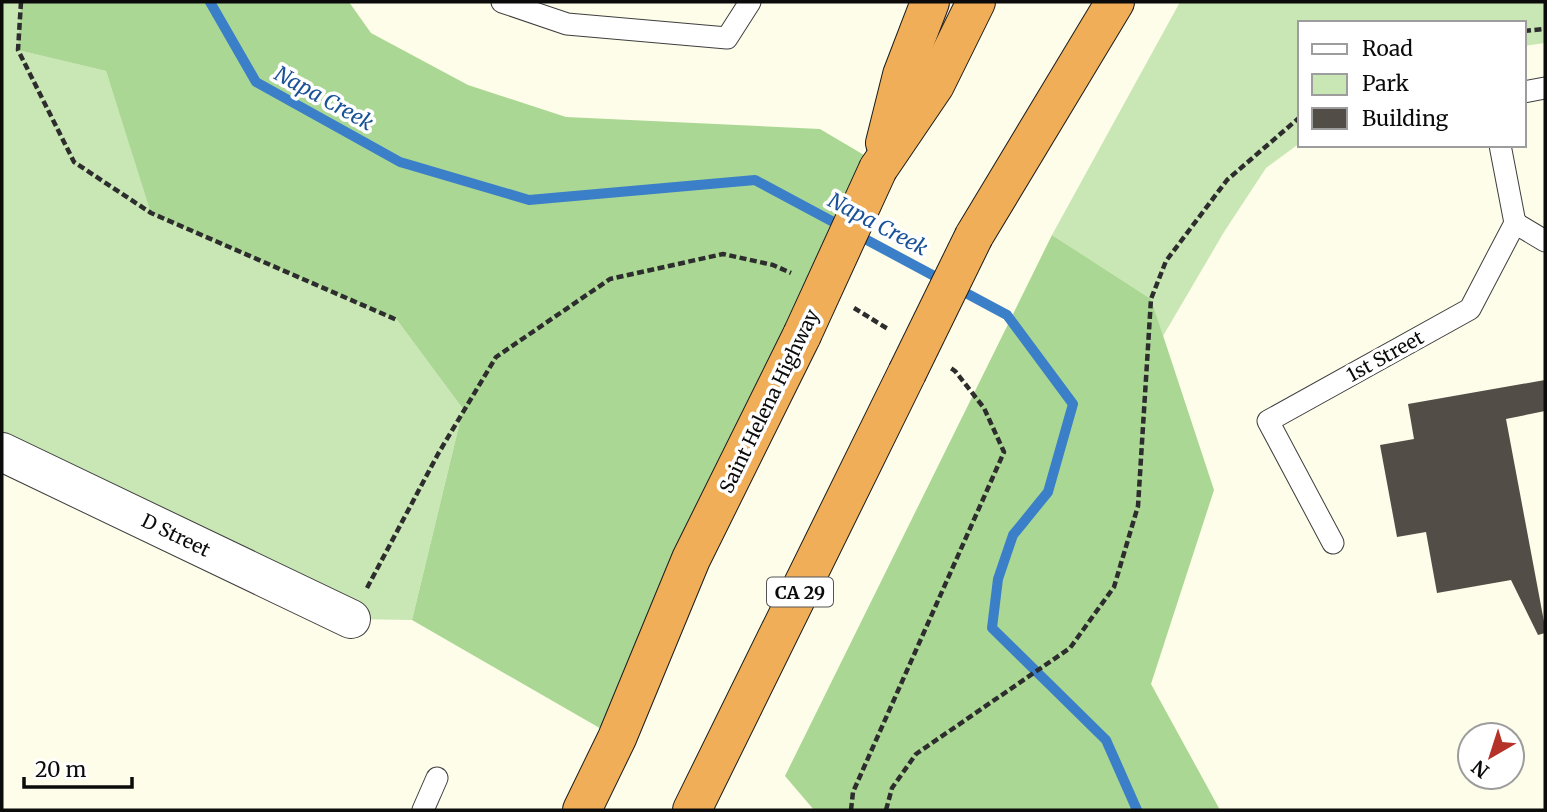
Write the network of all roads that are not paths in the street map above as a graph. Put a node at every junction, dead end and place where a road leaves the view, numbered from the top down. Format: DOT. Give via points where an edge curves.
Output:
graph roads {
  1 [pos="502,2"];
  2 [pos="750,2"];
  3 [pos="930,2"];
  4 [pos="976,2"];
  5 [pos="1087,2"];
  6 [pos="1115,2"];
  7 [pos="1545,88"];
  8 [pos="1526,92"];
  9 [pos="1500,147"];
  10 [pos="878,169"];
  11 [pos="1515,223"];
  12 [pos="974,236"];
  13 [pos="1545,241"];
  14 [pos="2,452"];
  15 [pos="1333,542"];
  16 [pos="351,619"];
  17 [pos="437,778"];
  18 [pos="423,810"];
  19 [pos="582,810"];
  20 [pos="692,810"];
  1 -- 2 [label="lane" via="567,24 727,38"];
  3 -- 10 [label="highway" via="902,75"];
  4 -- 10 [label="highway, Saint Helena Highway" via="935,85"];
  5 -- 12 [label="highway, CA 29"];
  6 -- 12 [label="highway"];
  7 -- 8 [label="lane"];
  9 -- 11 [label="lane"];
  10 -- 19 [label="highway, Saint Helena Highway, bridge" via="691,559"];
  11 -- 13 [label="lane"];
  11 -- 15 [label="lane, 1st Street" via="1470,309 1268,421"];
  12 -- 20 [label="highway, CA 29, bridge"];
  14 -- 16 [label="street, D Street"];
  17 -- 18 [label="lane"];
}
